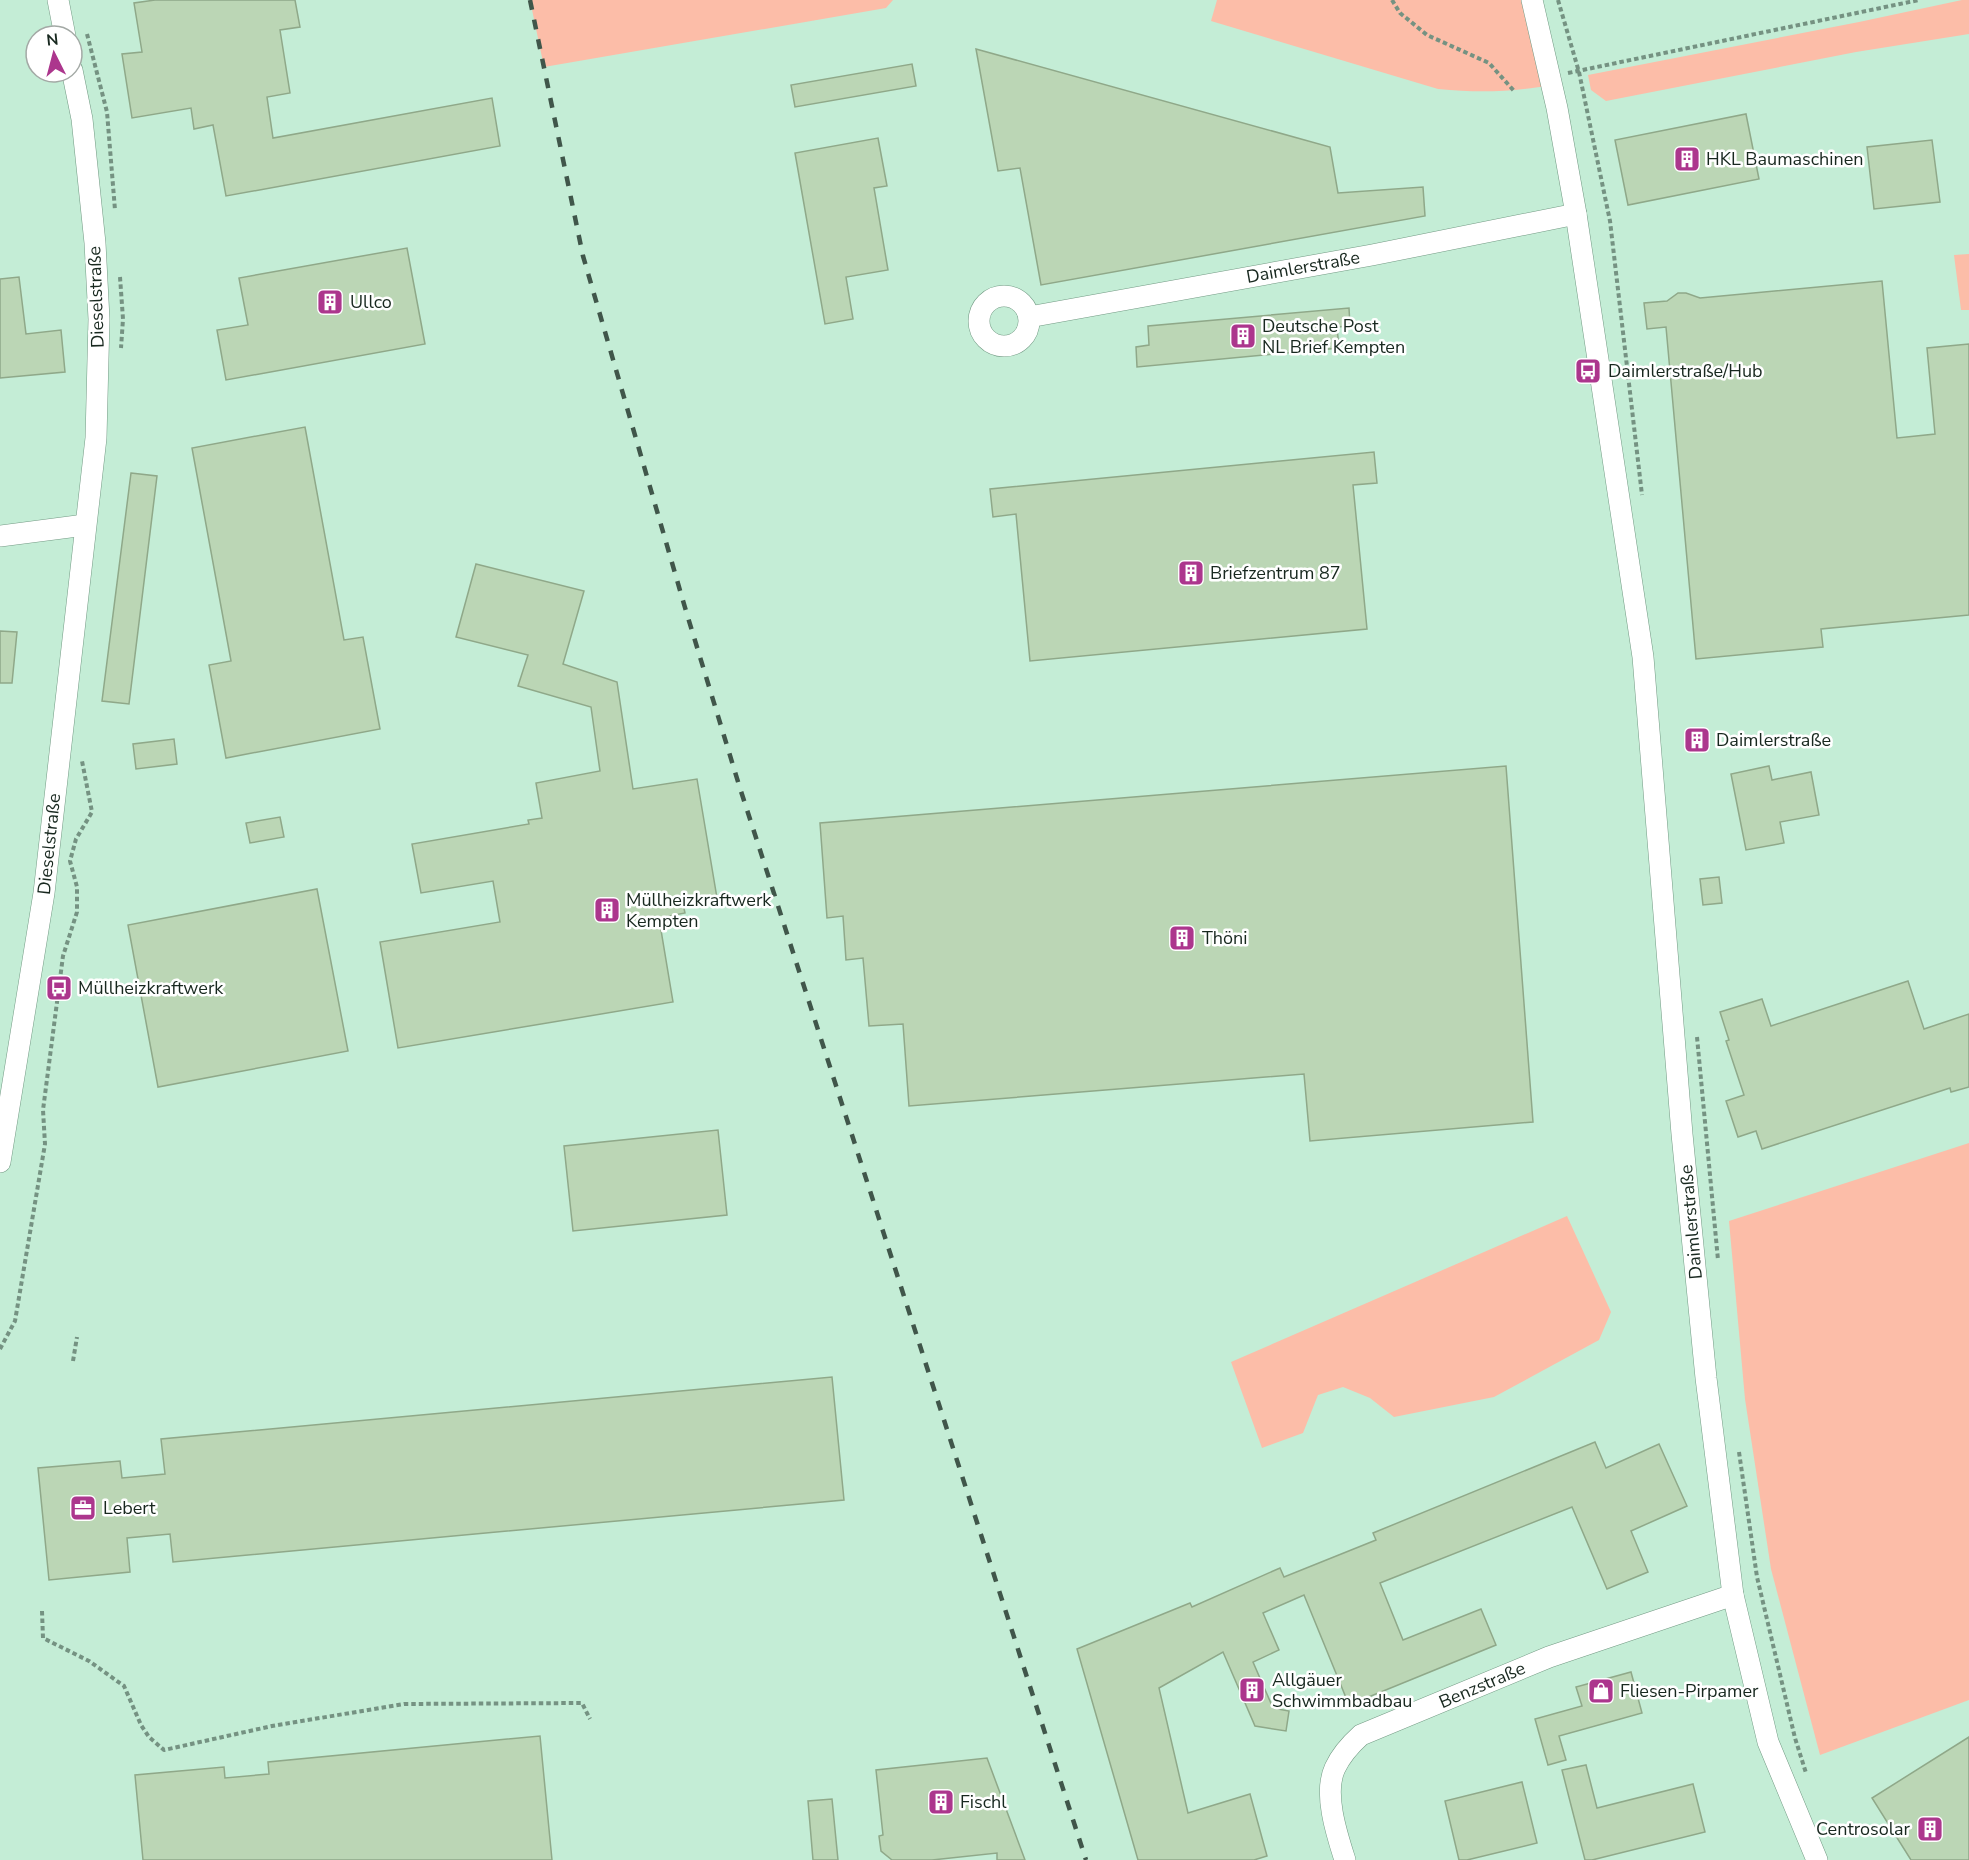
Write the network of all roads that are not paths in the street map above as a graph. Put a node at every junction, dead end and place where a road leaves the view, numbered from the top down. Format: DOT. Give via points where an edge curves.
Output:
graph roads {
  1 [pos="58,0"];
  2 [pos="1532,0"];
  3 [pos="63,24"];
  4 [pos="75,84"];
  5 [pos="1576,214"];
  6 [pos="1029,317"];
  7 [pos="85,525"];
  8 [pos="0,536"];
  9 [pos="0,1162"];
  10 [pos="1733,1595"];
  11 [pos="1345,1860"];
  12 [pos="1817,1860"];
  1 -- 3 [label="street"];
  2 -- 5 [label="street, Daimlerstraße"];
  4 -- 7 [label="street, Dieselstraße" via="95,243 99,319 96,438"];
  5 -- 6 [label="street, Daimlerstraße"];
  5 -- 10 [label="street, Daimlerstraße" via="1643,657 1682,1134"];
  7 -- 8 [label="street"];
  7 -- 9 [label="street, Dieselstraße" via="44,893"];
  10 -- 11 [label="street, Benzstraße" via="1550,1657 1362,1735 1349,1746 1332,1776 1330,1792"];
  10 -- 12 [label="street, Daimlerstraße" via="1768,1742"];
}
